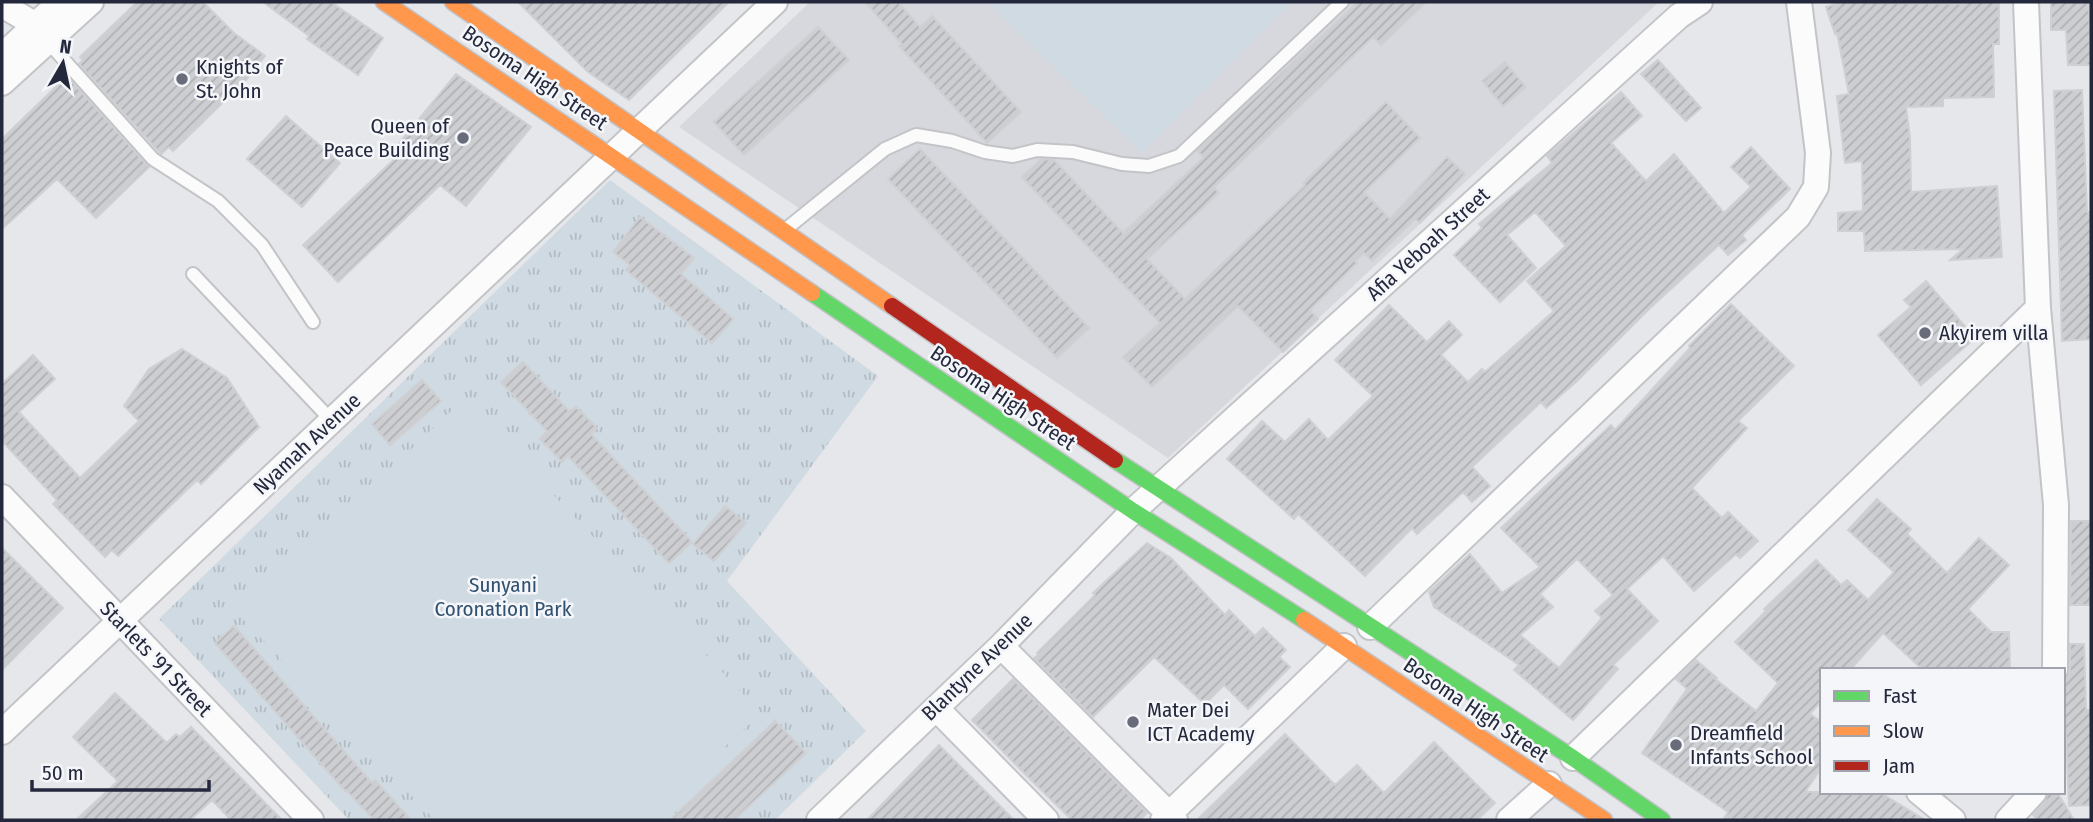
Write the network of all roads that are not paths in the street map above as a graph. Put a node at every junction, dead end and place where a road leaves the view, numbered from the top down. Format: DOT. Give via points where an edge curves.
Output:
graph roads {
  1 [pos="60,2"];
  2 [pos="91,2"];
  3 [pos="384,2"];
  4 [pos="453,2"];
  5 [pos="775,2"];
  6 [pos="1342,2"];
  7 [pos="1700,2"];
  8 [pos="1799,2"];
  9 [pos="2026,2"];
  10 [pos="2,5"];
  11 [pos="41,33"];
  12 [pos="3,54"];
  13 [pos="2,83"];
  14 [pos="638,131"];
  15 [pos="612,156"];
  16 [pos="783,231"];
  17 [pos="194,274"];
  18 [pos="2038,309"];
  19 [pos="313,322"];
  20 [pos="332,421"];
  21 [pos="1159,490"];
  22 [pos="2,497"];
  23 [pos="1133,511"];
  24 [pos="119,622"];
  25 [pos="1370,627"];
  26 [pos="1001,646"];
  27 [pos="1344,646"];
  28 [pos="2054,668"];
  29 [pos="936,708"];
  30 [pos="2,732"];
  31 [pos="1573,758"];
  32 [pos="1549,784"];
  33 [pos="1921,794"];
  34 [pos="2032,794"];
  35 [pos="1169,818"];
  36 [pos="311,820"];
  37 [pos="819,820"];
  38 [pos="1046,820"];
  39 [pos="1509,820"];
  40 [pos="1604,820"];
  41 [pos="1662,820"];
  42 [pos="1953,820"];
  43 [pos="2008,820"];
  1 -- 11 [label="street"];
  2 -- 11 [label="street"];
  3 -- 15 [label="street, Bosoma High Street"];
  4 -- 14 [label="street, Bosoma High Street"];
  5 -- 14 [label="street, Nyamah Avenue"];
  6 -- 16 [label="lane" via="1180,156 1149,166 1073,152 1037,150 1013,156 916,135 885,149"];
  7 -- 21 [label="street, Afia Yeboah Street" via="1669,25"];
  8 -- 25 [label="street" via="1818,153 1816,187 1798,217"];
  9 -- 18 [label="street"];
  10 -- 11 [label="street"];
  11 -- 12 [label="street"];
  11 -- 13 [label="street"];
  11 -- 19 [label="lane" via="153,159 218,201 262,245"];
  14 -- 15 [label="street, Nyamah Avenue"];
  14 -- 16 [label="street, Bosoma High Street"];
  15 -- 20 [label="street, Nyamah Avenue"];
  15 -- 23 [label="street, Bosoma High Street"];
  16 -- 21 [label="street, Bosoma High Street"];
  17 -- 20 [label="lane"];
  18 -- 28 [label="street" via="2056,505"];
  18 -- 31 [label="street"];
  20 -- 24 [label="street, Nyamah Avenue"];
  21 -- 23 [label="street, Afia Yeboah Street"];
  21 -- 25 [label="street, Bosoma High Street"];
  22 -- 24 [label="street, Starlets '91 Street"];
  23 -- 26 [label="street, Blantyne Avenue"];
  23 -- 27 [label="street, Bosoma High Street"];
  24 -- 30 [label="street, Nyamah Avenue"];
  24 -- 36 [label="street, Starlets '91 Street"];
  25 -- 31 [label="street, Bosoma High Street"];
  26 -- 29 [label="street, Blantyne Avenue"];
  26 -- 35 [label="street"];
  27 -- 32 [label="street, Bosoma High Street"];
  27 -- 35 [label="street"];
  29 -- 37 [label="street, Blantyne Avenue"];
  29 -- 38 [label="street"];
  31 -- 41 [label="street, Bosoma High Street"];
  32 -- 39 [label="street"];
  32 -- 40 [label="street, Bosoma High Street"];
  33 -- 42 [label="street"];
  34 -- 43 [label="street"];
}
